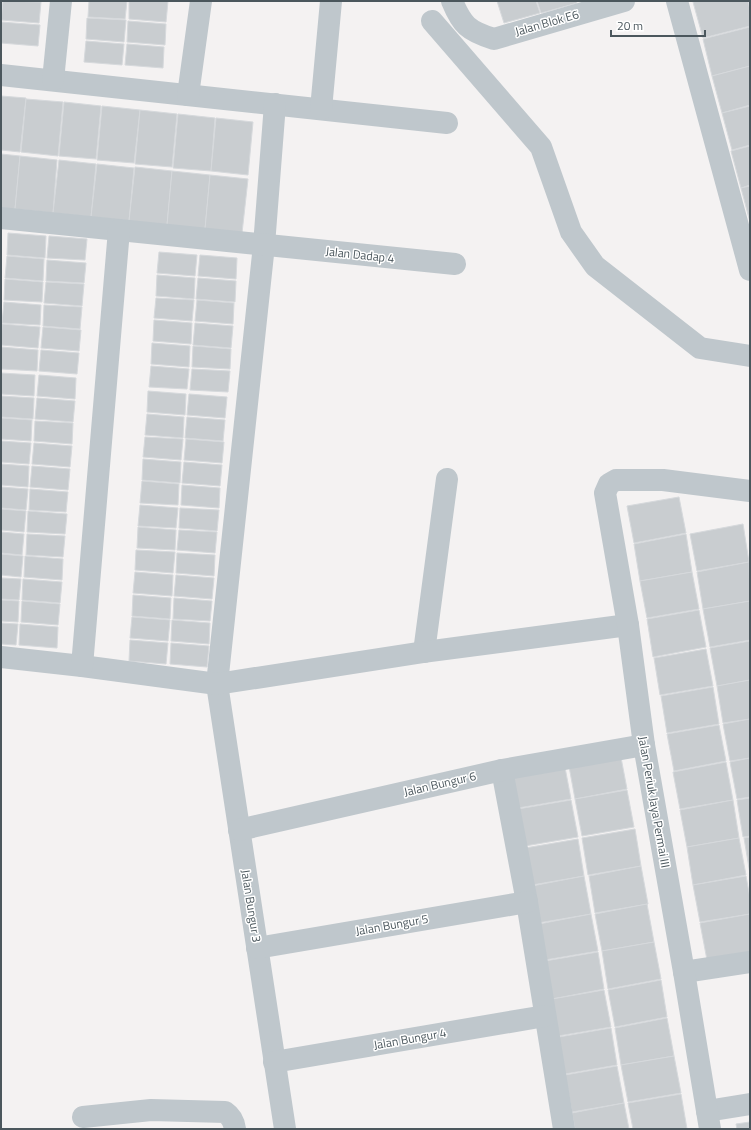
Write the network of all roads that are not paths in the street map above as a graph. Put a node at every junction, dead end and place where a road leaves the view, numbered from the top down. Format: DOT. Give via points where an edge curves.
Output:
graph roads {
  1 [pos="61,1"];
  2 [pos="201,1"];
  3 [pos="331,1"];
  4 [pos="452,1"];
  5 [pos="624,1"];
  6 [pos="677,1"];
  7 [pos="432,21"];
  8 [pos="1,75"];
  9 [pos="53,80"];
  10 [pos="188,95"];
  11 [pos="275,104"];
  12 [pos="321,109"];
  13 [pos="447,123"];
  14 [pos="1,218"];
  15 [pos="119,230"];
  16 [pos="264,245"];
  17 [pos="456,264"];
  18 [pos="750,270"];
  19 [pos="750,356"];
  20 [pos="447,479"];
  21 [pos="750,491"];
  22 [pos="628,625"];
  23 [pos="424,652"];
  24 [pos="1,657"];
  25 [pos="82,666"];
  26 [pos="217,684"];
  27 [pos="644,745"];
  28 [pos="502,770"];
  29 [pos="239,830"];
  30 [pos="527,902"];
  31 [pos="257,948"];
  32 [pos="750,962"];
  33 [pos="684,972"];
  34 [pos="545,1016"];
  35 [pos="274,1062"];
  36 [pos="750,1104"];
  37 [pos="82,1117"];
  38 [pos="708,1120"];
  39 [pos="235,1129"];
  40 [pos="285,1129"];
  41 [pos="564,1129"];
  1 -- 9 [label="street"];
  2 -- 10 [label="street"];
  3 -- 12 [label="street"];
  4 -- 5 [label="street, Jalan Blok E6" via="458,17 467,27 494,39"];
  6 -- 18 [label="street"];
  7 -- 19 [label="street" via="541,147 571,232 595,266 700,348"];
  8 -- 9 [label="street"];
  9 -- 10 [label="street"];
  10 -- 11 [label="street"];
  11 -- 12 [label="street"];
  11 -- 16 [label="street, Jalan Bungur 3"];
  12 -- 13 [label="street"];
  14 -- 15 [label="street, Jalan Dadap 4"];
  15 -- 16 [label="street, Jalan Dadap 4"];
  15 -- 25 [label="street"];
  16 -- 17 [label="street, Jalan Dadap 4"];
  16 -- 26 [label="street, Jalan Bungur 3"];
  20 -- 23 [label="street"];
  21 -- 22 [label="street, Jalan Periuk Jaya Permai III" via="663,480 616,480 609,484 605,493"];
  22 -- 23 [label="street"];
  22 -- 27 [label="street, Jalan Periuk Jaya Permai III"];
  23 -- 26 [label="street"];
  24 -- 25 [label="street"];
  25 -- 26 [label="street"];
  26 -- 29 [label="street, Jalan Bungur 3"];
  27 -- 28 [label="street, Jalan Bungur 6"];
  27 -- 33 [label="street, Jalan Periuk Jaya Permai III"];
  28 -- 29 [label="street, Jalan Bungur 6"];
  28 -- 30 [label="street"];
  29 -- 31 [label="street, Jalan Bungur 3"];
  30 -- 31 [label="street, Jalan Bungur 5"];
  30 -- 34 [label="street"];
  31 -- 35 [label="street, Jalan Bungur 3"];
  32 -- 33 [label="street"];
  33 -- 38 [label="street, Jalan Periuk Jaya Permai III"];
  34 -- 35 [label="street, Jalan Bungur 4"];
  34 -- 41 [label="street"];
  35 -- 40 [label="street, Jalan Bungur 3"];
  36 -- 38 [label="street"];
  37 -- 39 [label="street" via="151,1110 225,1112 230,1115"];
}
